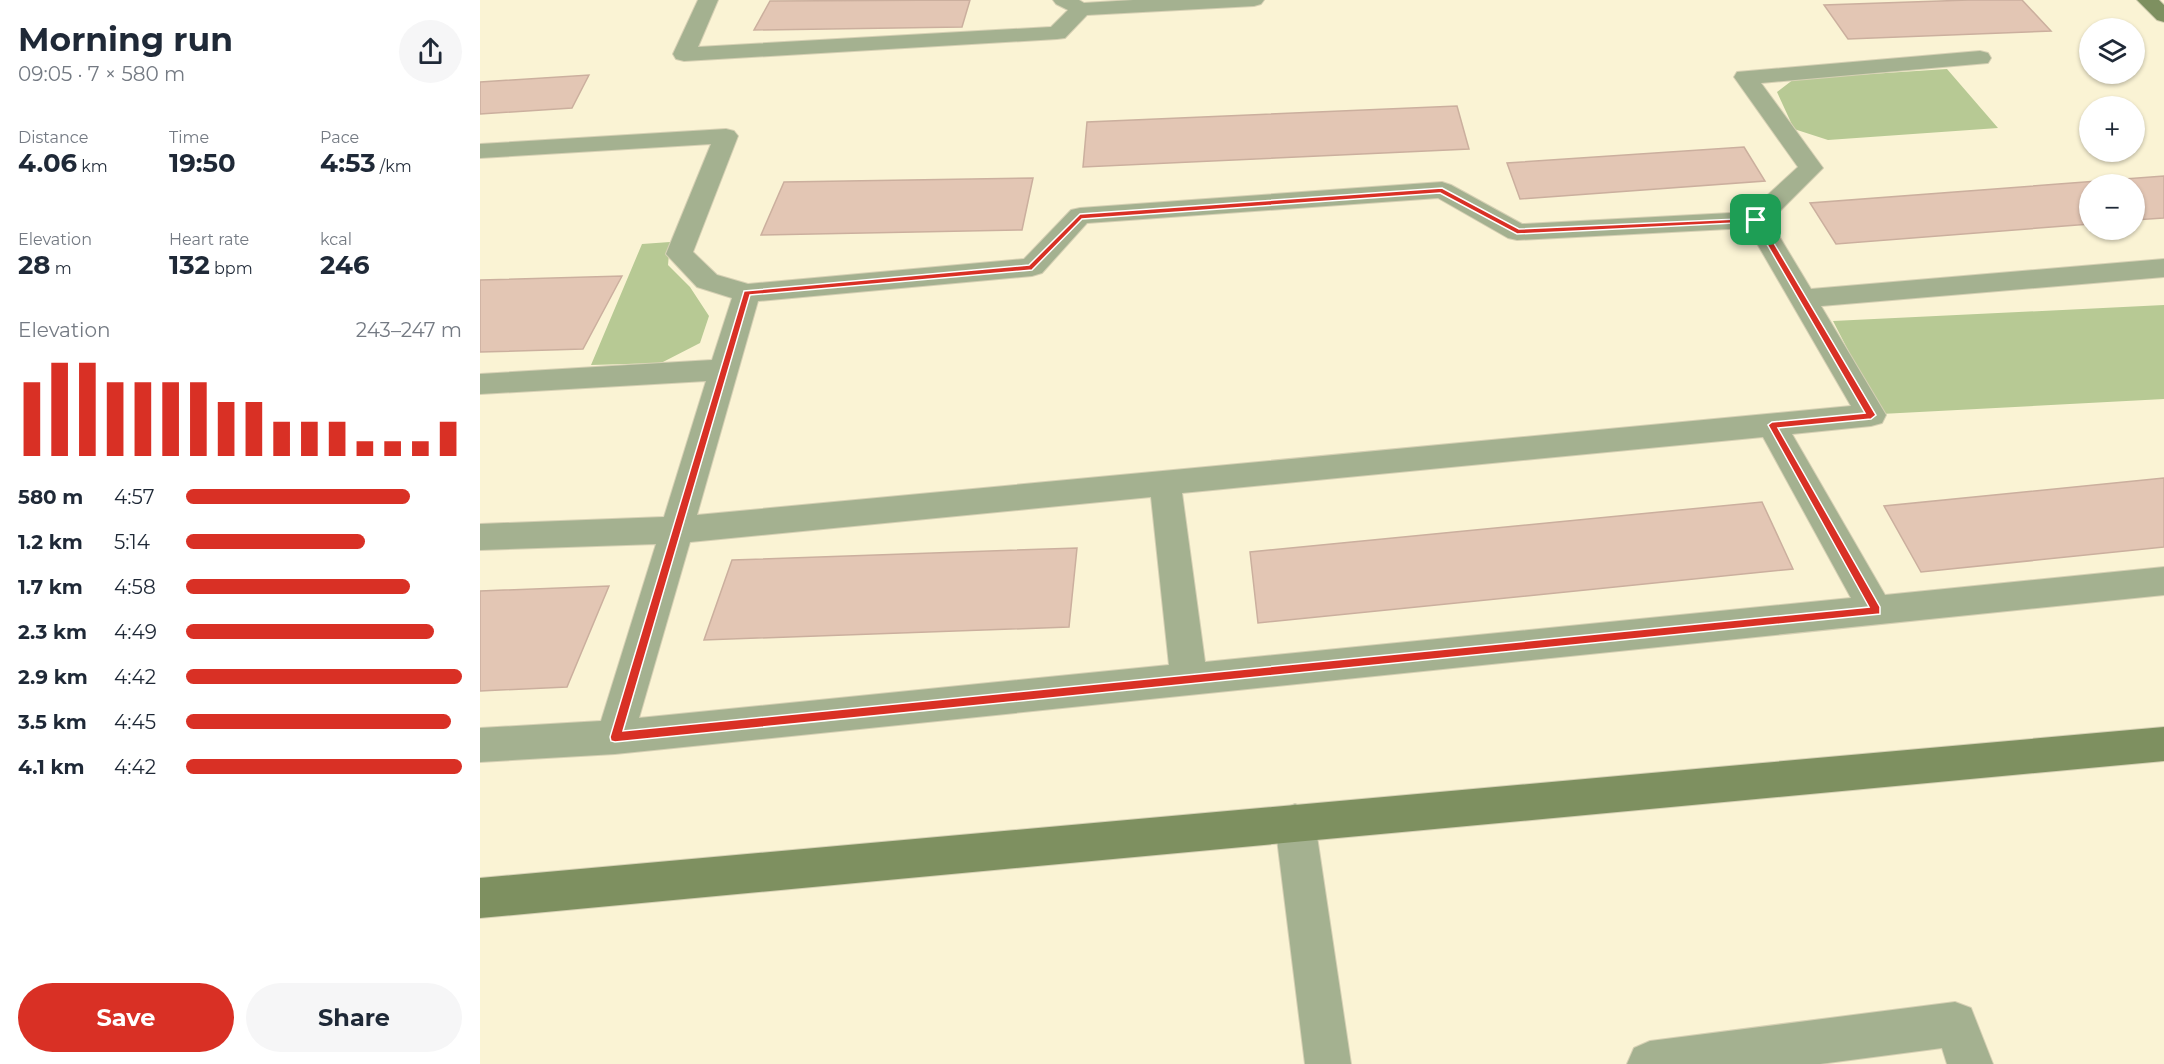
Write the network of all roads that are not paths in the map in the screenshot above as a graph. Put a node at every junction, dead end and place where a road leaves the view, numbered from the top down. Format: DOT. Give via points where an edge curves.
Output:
graph roads {
  1 [pos="708,0"];
  2 [pos="1254,0"];
  3 [pos="2147,0"];
  4 [pos="1072,4"];
  5 [pos="2164,16"];
  6 [pos="1980,58"];
  7 [pos="480,151"];
  8 [pos="1756,220"];
  9 [pos="2164,268"];
  10 [pos="747,293"];
  11 [pos="1801,299"];
  12 [pos="724,370"];
  13 [pos="480,384"];
  14 [pos="1772,425"];
  15 [pos="1165,483"];
  16 [pos="677,530"];
  17 [pos="480,537"];
  18 [pos="2164,581"];
  19 [pos="1876,610"];
  20 [pos="1189,681"];
  21 [pos="615,737"];
  22 [pos="2164,744"];
  23 [pos="480,745"];
  24 [pos="1295,823"];
  25 [pos="480,898"];
  26 [pos="1328,1064"];
  27 [pos="1650,1064"];
  28 [pos="1970,1064"];
  1 -- 4 [label="street" via="684,54 1056,33"];
  2 -- 4 [label="street"];
  3 -- 5 [label="street"];
  6 -- 8 [label="street" via="1745,77 1811,168"];
  7 -- 10 [label="street" via="726,136 679,254 707,281"];
  8 -- 10 [label="street" via="1517,232 1442,190 1080,216 1032,267"];
  8 -- 11 [label="street"];
  9 -- 11 [label="street"];
  10 -- 12 [label="street"];
  11 -- 14 [label="street" via="1871,415"];
  12 -- 13 [label="street"];
  12 -- 16 [label="street"];
  14 -- 15 [label="street"];
  14 -- 19 [label="street"];
  15 -- 16 [label="street"];
  15 -- 20 [label="street"];
  16 -- 17 [label="street"];
  16 -- 21 [label="street"];
  18 -- 19 [label="street"];
  19 -- 20 [label="street"];
  20 -- 21 [label="street"];
  21 -- 23 [label="street"];
  22 -- 24 [label="street"];
  24 -- 25 [label="street"];
  24 -- 26 [label="street"];
  27 -- 28 [label="street" via="1955,1024"];
}
